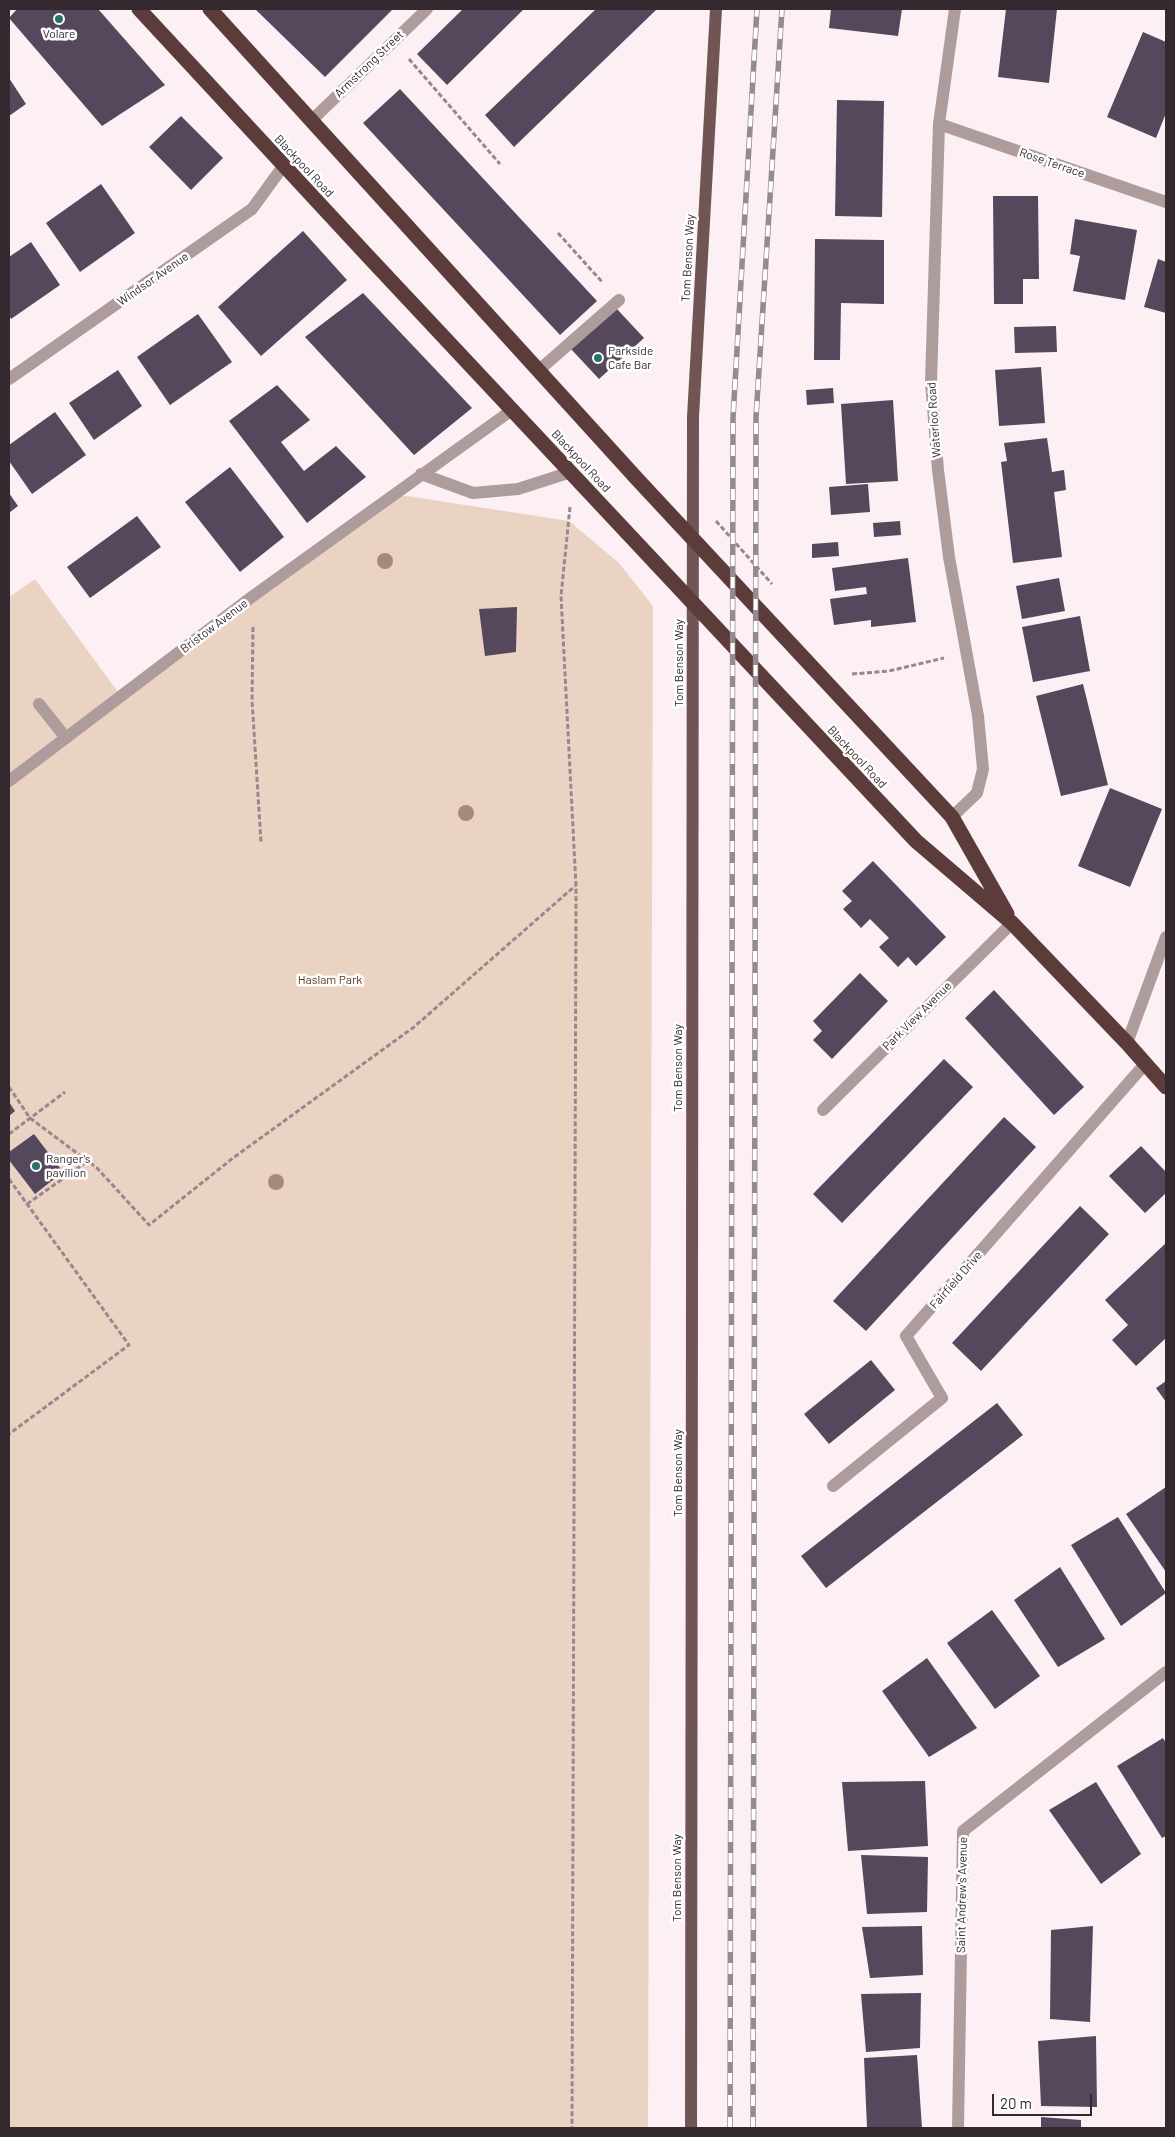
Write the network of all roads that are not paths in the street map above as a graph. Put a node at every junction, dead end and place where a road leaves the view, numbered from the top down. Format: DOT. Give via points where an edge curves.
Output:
graph roads {
  1 [pos="139,9"];
  2 [pos="210,9"];
  3 [pos="427,9"];
  4 [pos="716,9"];
  5 [pos="955,9"];
  6 [pos="312,120"];
  7 [pos="938,124"];
  8 [pos="284,165"];
  9 [pos="1166,202"];
  10 [pos="619,300"];
  11 [pos="538,371"];
  12 [pos="9,379"];
  13 [pos="512,410"];
  14 [pos="571,472"];
  15 [pos="421,474"];
  16 [pos="39,704"];
  17 [pos="66,738"];
  18 [pos="9,781"];
  19 [pos="952,818"];
  20 [pos="1012,923"];
  21 [pos="1166,937"];
  22 [pos="1127,1042"];
  23 [pos="1145,1064"];
  24 [pos="1166,1087"];
  25 [pos="823,1110"];
  26 [pos="833,1486"];
  27 [pos="1166,1672"];
  28 [pos="691,2128"];
  29 [pos="958,2128"];
  1 -- 8 [label="highway, Blackpool Road"];
  2 -- 6 [label="highway, Blackpool Road"];
  3 -- 6 [label="street, Armstrong Street"];
  4 -- 28 [label="main road, Tom Benson Way" via="693,417"];
  5 -- 7 [label="street, Waterloo Road"];
  6 -- 11 [label="highway, Blackpool Road"];
  7 -- 9 [label="street, Rose Terrace"];
  7 -- 19 [label="street, Waterloo Road" via="931,382 949,557 978,716 984,769 977,793"];
  8 -- 12 [label="street, Windsor Avenue" via="252,209"];
  8 -- 13 [label="highway, Blackpool Road"];
  10 -- 11 [label="street"];
  11 -- 19 [label="highway, Blackpool Road"];
  13 -- 14 [label="highway, Blackpool Road"];
  13 -- 15 [label="street, Bristow Avenue"];
  14 -- 15 [label="street" via="518,489 473,493"];
  14 -- 20 [label="highway, Blackpool Road" via="916,842"];
  15 -- 17 [label="street, Bristow Avenue"];
  16 -- 17 [label="street"];
  17 -- 18 [label="street, Bristow Avenue"];
  19 -- 20 [label="highway, Blackpool Road"];
  20 -- 22 [label="highway, Blackpool Road"];
  20 -- 25 [label="street, Park View Avenue"];
  21 -- 22 [label="street"];
  22 -- 23 [label="highway, Blackpool Road"];
  23 -- 24 [label="highway, Blackpool Road"];
  23 -- 26 [label="street, Fairfield Drive" via="906,1336 942,1398"];
  27 -- 29 [label="street, Saint Andrew's Avenue" via="963,1831"];
}
